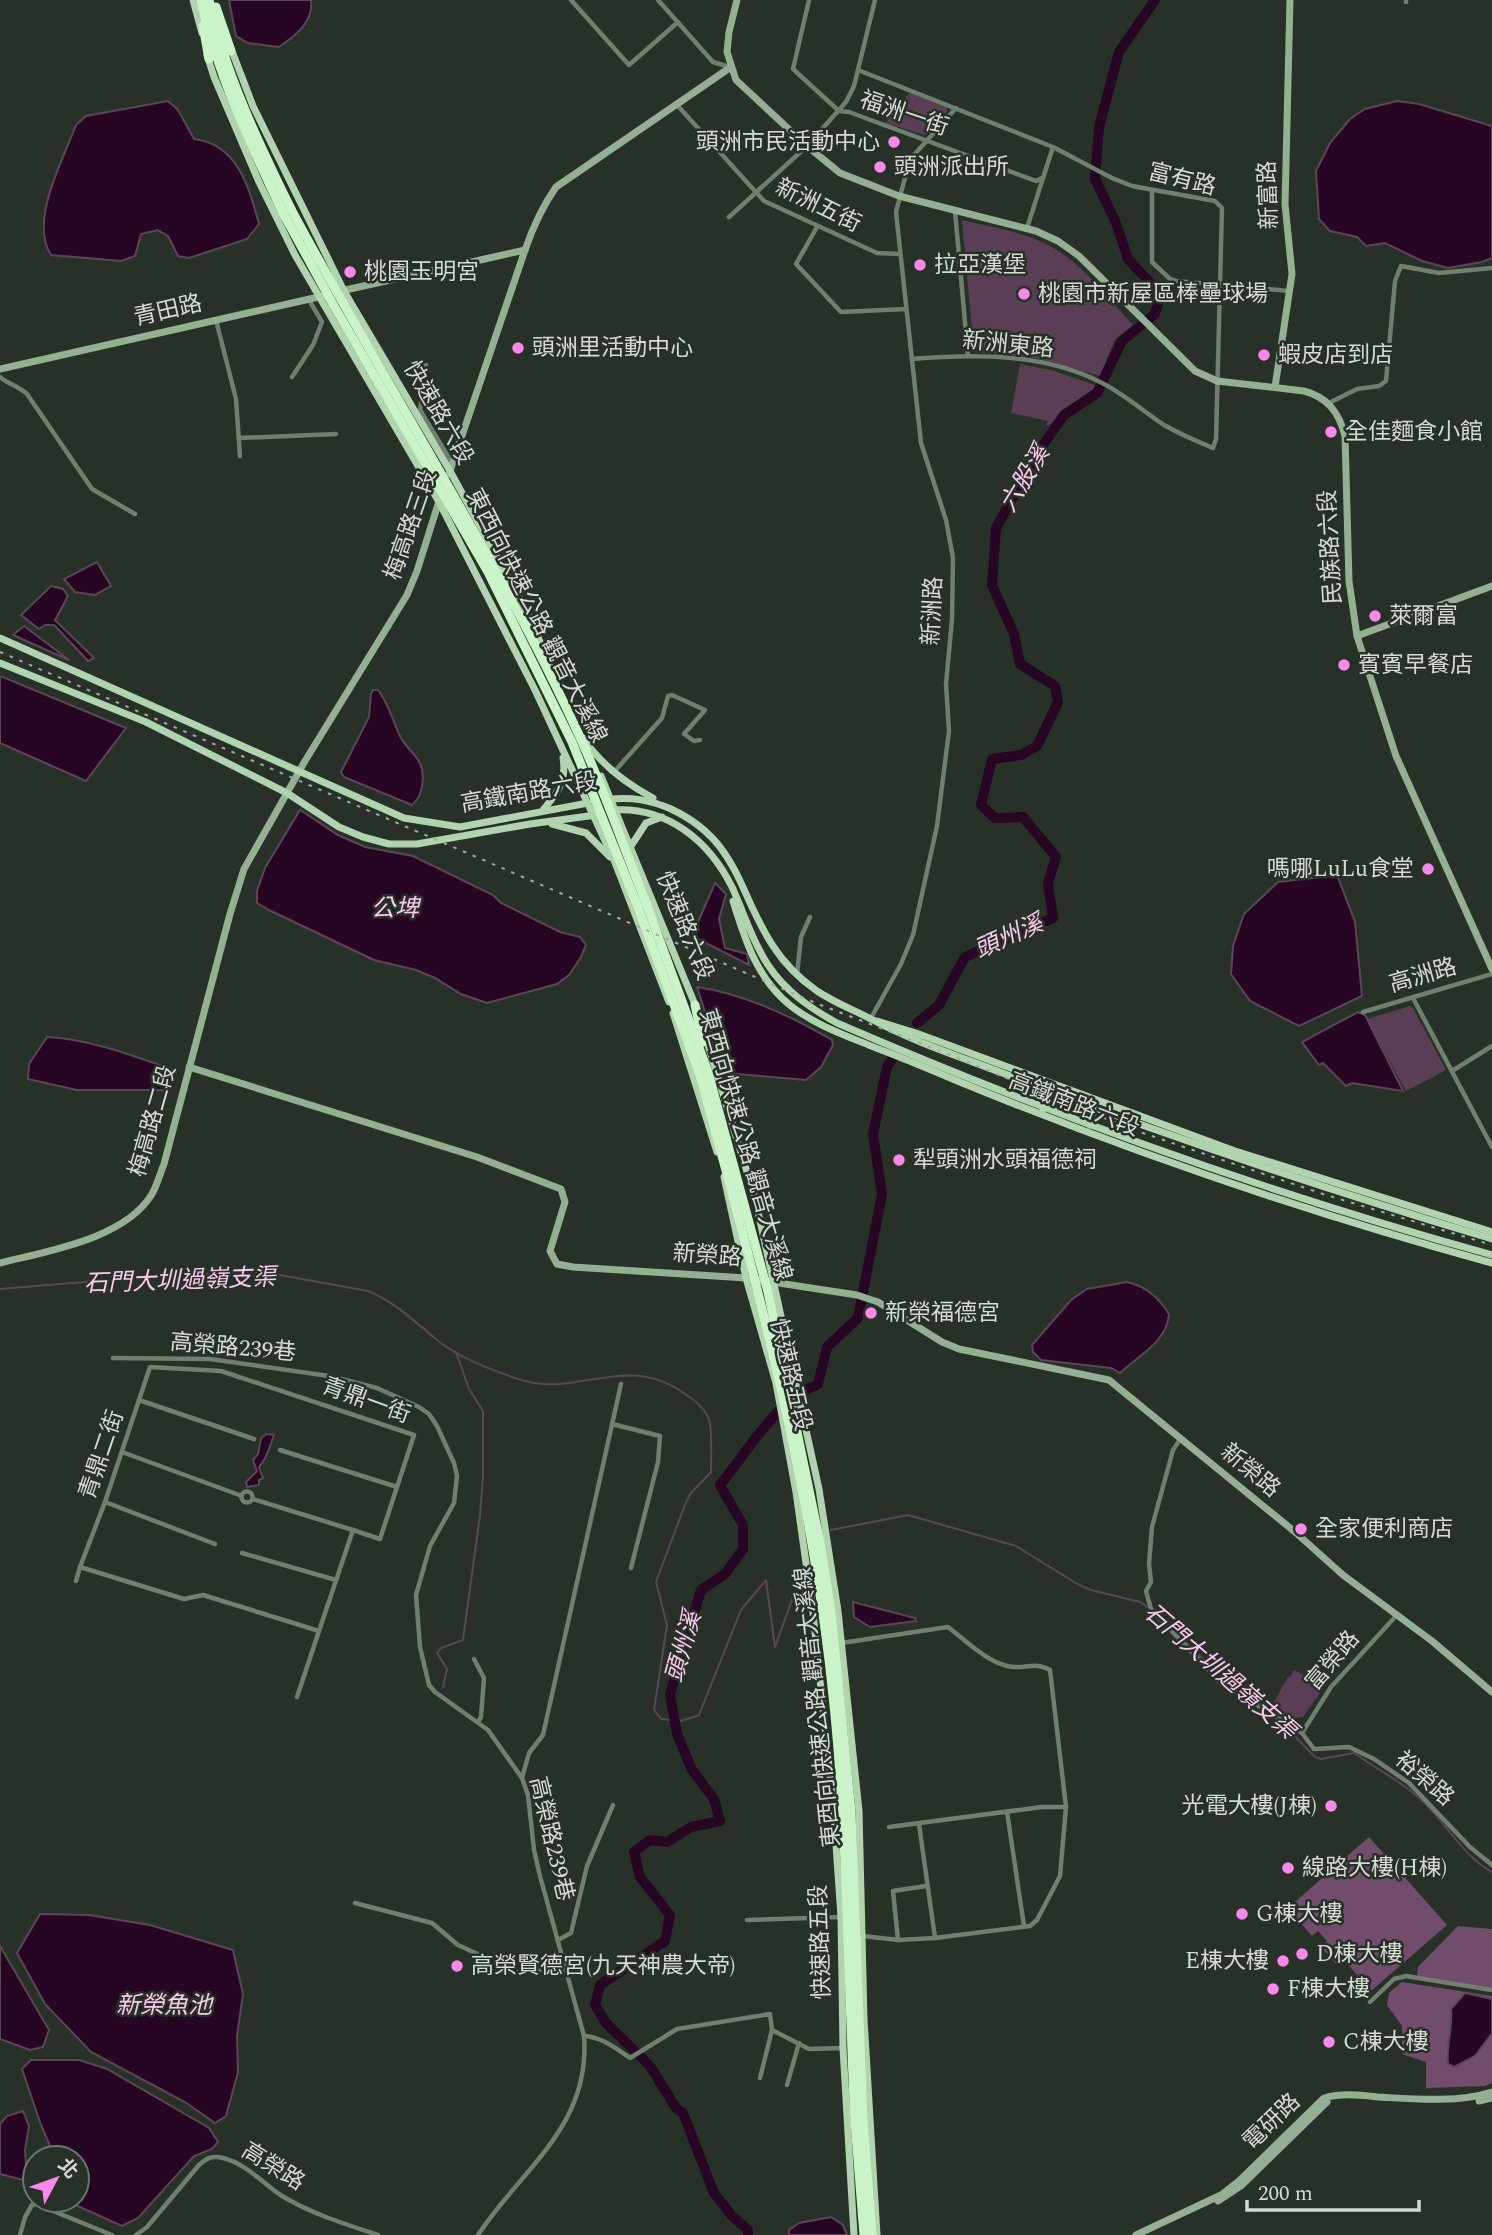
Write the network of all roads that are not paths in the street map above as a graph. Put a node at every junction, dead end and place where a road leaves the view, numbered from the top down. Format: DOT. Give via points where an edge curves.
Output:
graph roads {
  1 [pos="193,0"];
  2 [pos="200,0"];
  3 [pos="214,0"];
  4 [pos="570,0"];
  5 [pos="658,0"];
  6 [pos="737,0"];
  7 [pos="809,0"];
  8 [pos="875,0"];
  9 [pos="1290,0"];
  10 [pos="678,22"];
  11 [pos="232,51"];
  12 [pos="209,59"];
  13 [pos="731,67"];
  14 [pos="858,71"];
  15 [pos="677,104"];
  16 [pos="957,107"];
  17 [pos="839,111"];
  18 [pos="927,140"];
  19 [pos="807,146"];
  20 [pos="1053,146"];
  21 [pos="1042,178"];
  22 [pos="1152,190"];
  23 [pos="756,192"];
  24 [pos="899,196"];
  25 [pos="955,211"];
  26 [pos="729,217"];
  27 [pos="817,227"];
  28 [pos="1027,228"];
  29 [pos="525,250"];
  30 [pos="900,254"];
  31 [pos="1491,267"];
  32 [pos="1219,286"];
  33 [pos="344,290"];
  34 [pos="1290,291"];
  35 [pos="313,298"];
  36 [pos="906,309"];
  37 [pos="216,320"];
  38 [pos="968,356"];
  39 [pos="912,359"];
  40 [pos="426,365"];
  41 [pos="0,369"];
  42 [pos="0,377"];
  43 [pos="292,377"];
  44 [pos="1217,381"];
  45 [pos="1275,387"];
  46 [pos="1329,403"];
  47 [pos="336,434"];
  48 [pos="240,438"];
  49 [pos="1213,448"];
  50 [pos="240,456"];
  51 [pos="452,467"];
  52 [pos="439,502"];
  53 [pos="135,514"];
  54 [pos="1492,586"];
  55 [pos="1357,636"];
  56 [pos="0,638"];
  57 [pos="0,663"];
  58 [pos="583,738"];
  59 [pos="700,740"];
  60 [pos="561,744"];
  61 [pos="300,773"];
  62 [pos="614,773"];
  63 [pos="287,793"];
  64 [pos="611,798"];
  65 [pos="586,804"];
  66 [pos="542,810"];
  67 [pos="616,810"];
  68 [pos="681,814"];
  69 [pos="592,816"];
  70 [pos="662,817"];
  71 [pos="530,824"];
  72 [pos="631,846"];
  73 [pos="614,860"];
  74 [pos="726,877"];
  75 [pos="642,905"];
  76 [pos="810,917"];
  77 [pos="1492,972"];
  78 [pos="797,975"];
  79 [pos="1413,998"];
  80 [pos="695,1005"];
  81 [pos="672,1010"];
  82 [pos="1363,1012"];
  83 [pos="873,1020"];
  84 [pos="1492,1046"];
  85 [pos="192,1055"];
  86 [pos="189,1067"];
  87 [pos="1452,1071"];
  88 [pos="704,1074"];
  89 [pos="1028,1083"];
  90 [pos="1073,1093"];
  91 [pos="1065,1097"];
  92 [pos="1025,1101"];
  93 [pos="1089,1102"];
  94 [pos="1044,1108"];
  95 [pos="1034,1112"];
  96 [pos="1090,1125"];
  97 [pos="722,1140"];
  98 [pos="1492,1147"];
  99 [pos="1352,1196"];
  100 [pos="1387,1200"];
  101 [pos="1356,1225"];
  102 [pos="1384,1225"];
  103 [pos="1492,1232"];
  104 [pos="1492,1239"];
  105 [pos="1492,1255"];
  106 [pos="0,1263"];
  107 [pos="1492,1263"];
  108 [pos="746,1278"];
  109 [pos="773,1282"];
  110 [pos="113,1358"];
  111 [pos="621,1384"];
  112 [pos="281,1390"];
  113 [pos="139,1400"];
  114 [pos="612,1424"];
  115 [pos="1181,1438"];
  116 [pos="254,1439"];
  117 [pos="280,1450"];
  118 [pos="122,1452"];
  119 [pos="397,1487"];
  120 [pos="105,1502"];
  121 [pos="353,1530"];
  122 [pos="215,1544"];
  123 [pos="242,1553"];
  124 [pos="80,1567"];
  125 [pos="631,1568"];
  126 [pos="336,1580"];
  127 [pos="76,1581"];
  128 [pos="1396,1616"];
  129 [pos="319,1630"];
  130 [pos="841,1643"];
  131 [pos="474,1659"];
  132 [pos="1492,1692"];
  133 [pos="297,1697"];
  134 [pos="478,1722"];
  135 [pos="1302,1732"];
  136 [pos="522,1778"];
  137 [pos="613,1805"];
  138 [pos="1066,1807"];
  139 [pos="1007,1812"];
  140 [pos="919,1824"];
  141 [pos="890,1827"];
  142 [pos="1492,1865"];
  143 [pos="926,1886"];
  144 [pos="355,1903"];
  145 [pos="841,1917"];
  146 [pos="747,1920"];
  147 [pos="1024,1926"];
  148 [pos="862,1936"];
  149 [pos="935,1938"];
  150 [pos="558,1940"];
  151 [pos="898,1940"];
  152 [pos="566,1970"];
  153 [pos="1492,1990"];
  154 [pos="1370,2002"];
  155 [pos="772,2030"];
  156 [pos="584,2036"];
  157 [pos="799,2043"];
  158 [pos="843,2048"];
  159 [pos="760,2078"];
  160 [pos="787,2085"];
  161 [pos="1492,2092"];
  162 [pos="1492,2098"];
  163 [pos="20,2235"];
  164 [pos="112,2235"];
  165 [pos="136,2235"];
  166 [pos="378,2235"];
  167 [pos="478,2235"];
  168 [pos="854,2235"];
  169 [pos="864,2235"];
  170 [pos="875,2235"];
  171 [pos="1136,2235"];
  172 [pos="1147,2235"];
  1 -- 12 [label="main road, 快速路六段"];
  2 -- 12 [label="highway"];
  2 -- 75 [label="highway, 東西向快速公路 觀音大溪線, bridge" via="224,74 278,202 488,572 572,742"];
  3 -- 11 [label="highway"];
  3 -- 75 [label="highway, 東西向快速公路 觀音大溪線, bridge" via="224,56 267,160 342,304 552,679 580,738"];
  4 -- 10 [label="street" via="629,65"];
  5 -- 10 [label="street"];
  6 -- 13 [label="street" via="727,45"];
  7 -- 17 [label="street, 福洲一街" via="793,69"];
  8 -- 14 [label="street"];
  9 -- 34 [label="street, 新富路" via="1285,204"];
  10 -- 13 [label="street" via="713,62"];
  11 -- 33 [label="main road, 快速路六段" via="253,106"];
  12 -- 35 [label="main road, 快速路六段"];
  13 -- 15 [label="street, 梅高路三段"];
  13 -- 19 [label="street" via="744,90"];
  14 -- 16 [label="street, 富有路"];
  14 -- 17 [label="street"];
  15 -- 23 [label="street, 新洲五街"];
  15 -- 29 [label="street, 梅高路三段" via="556,187"];
  16 -- 18 [label="street, 新洲路"];
  16 -- 20 [label="street, 富有路"];
  17 -- 18 [label="street, 福洲一街"];
  17 -- 19 [label="street"];
  18 -- 21 [label="street, 福洲一街" via="1036,181"];
  18 -- 24 [label="street, 新洲路" via="910,163"];
  19 -- 23 [label="street"];
  19 -- 24 [label="street" via="846,177"];
  20 -- 21 [label="street"];
  20 -- 22 [label="street, 富有路" via="1112,178"];
  21 -- 28 [label="street"];
  22 -- 32 [label="street" via="1152,262 1170,279"];
  22 -- 32 [label="street, 富有路" via="1220,204"];
  23 -- 26 [label="street"];
  23 -- 27 [label="street, 新洲五街" via="771,206"];
  24 -- 25 [label="street"];
  24 -- 30 [label="street, 新洲路"];
  25 -- 28 [label="street"];
  25 -- 38 [label="street"];
  27 -- 30 [label="street, 新洲五街" via="877,253"];
  27 -- 36 [label="street" via="796,264 841,312"];
  28 -- 44 [label="street" via="1079,256 1195,371"];
  29 -- 33 [label="street, 青田路"];
  29 -- 51 [label="street, 梅高路三段"];
  30 -- 36 [label="street, 新洲路"];
  31 -- 46 [label="street" via="1439,273 1401,266 1395,281 1387,381"];
  32 -- 34 [label="street"];
  32 -- 44 [label="street, 富有路"];
  33 -- 35 [label="street, 青田路"];
  33 -- 51 [label="main road, 快速路六段"];
  34 -- 45 [label="street, 新富路"];
  35 -- 37 [label="street, 青田路"];
  35 -- 43 [label="street" via="322,322"];
  35 -- 52 [label="main road, 快速路六段"];
  36 -- 39 [label="street, 新洲路"];
  37 -- 41 [label="street, 青田路"];
  37 -- 48 [label="street" via="236,399"];
  38 -- 39 [label="street, 新洲東路"];
  38 -- 49 [label="street, 新洲東路" via="1028,360 1099,381 1165,425"];
  39 -- 83 [label="street, 新洲路" via="921,443 953,558 946,684 949,732 937,826 913,935"];
  40 -- 51 [label="street" via="421,410"];
  42 -- 53 [label="street" via="18,386 35,404 92,489"];
  44 -- 45 [label="street"];
  44 -- 49 [label="street, 富有路"];
  45 -- 46 [label="street" via="1317,395"];
  46 -- 55 [label="street, 民族路六段" via="1345,436 1349,581"];
  47 -- 48 [label="street"];
  48 -- 50 [label="street"];
  51 -- 52 [label="street, 梅高路三段"];
  51 -- 58 [label="main road, 快速路六段" via="525,608"];
  52 -- 60 [label="main road, 快速路六段"];
  52 -- 61 [label="street, 梅高路三段" via="407,595"];
  54 -- 55 [label="street"];
  55 -- 77 [label="street, 民族路六段" via="1396,756"];
  56 -- 61 [label="main road, 高鐵南路六段"];
  57 -- 63 [label="main road, 高鐵南路六段" via="146,722"];
  58 -- 62 [label="main road"];
  58 -- 64 [label="main road, 快速路六段"];
  59 -- 62 [label="street" via="684,734 705,710 668,696 662,718"];
  60 -- 65 [label="main road, 快速路六段"];
  60 -- 66 [label="main road" via="564,781"];
  61 -- 63 [label="street, 梅高路三段"];
  61 -- 66 [label="main road, 高鐵南路六段" via="404,818 442,825 483,824"];
  62 -- 68 [label="main road"];
  63 -- 71 [label="main road, 高鐵南路六段" via="339,827 389,844 417,844"];
  63 -- 85 [label="street, 梅高路三段" via="239,883"];
  64 -- 65 [label="main road, 高鐵南路六段"];
  64 -- 67 [label="main road, 快速路六段"];
  64 -- 68 [label="main road, 高鐵南路六段" via="649,799"];
  65 -- 66 [label="main road, 高鐵南路六段"];
  65 -- 69 [label="main road, 快速路六段"];
  67 -- 69 [label="main road, 高鐵南路六段"];
  67 -- 70 [label="main road, 高鐵南路六段"];
  67 -- 72 [label="main road, 快速路六段"];
  68 -- 78 [label="main road, 高鐵南路六段" via="701,826 726,854 772,944"];
  69 -- 71 [label="main road, 高鐵南路六段"];
  69 -- 73 [label="main road, 快速路六段"];
  70 -- 72 [label="main road" via="646,823"];
  70 -- 74 [label="main road, 高鐵南路六段" via="694,836"];
  71 -- 73 [label="main road" via="557,824 586,833"];
  72 -- 80 [label="main road, 快速路六段"];
  73 -- 81 [label="main road, 快速路六段"];
  74 -- 92 [label="main road, 高鐵南路六段" via="767,964 810,1007"];
  74 -- 95 [label="main road, 高鐵南路六段" via="750,953 776,993 790,1005 824,1026"];
  75 -- 88 [label="highway, 東西向快速公路 觀音大溪線"];
  76 -- 78 [label="street" via="801,937"];
  77 -- 79 [label="street, 高洲路"];
  78 -- 83 [label="main road, 高鐵南路六段" via="833,1001"];
  79 -- 82 [label="street, 高洲路"];
  79 -- 87 [label="street"];
  80 -- 88 [label="highway"];
  80 -- 109 [label="main road, 快速路六段" via="755,1198"];
  81 -- 88 [label="highway"];
  81 -- 108 [label="main road, 快速路六段" via="722,1169"];
  83 -- 89 [label="main road, 高鐵南路六段"];
  83 -- 90 [label="main road, 高鐵南路六段"];
  84 -- 87 [label="street"];
  85 -- 86 [label="street, 梅高路二段"];
  86 -- 106 [label="street, 梅高路二段" via="159,1180 139,1210 96,1236"];
  86 -- 108 [label="street, 新榮路" via="477,1157 561,1189 565,1202 550,1251 557,1264"];
  87 -- 98 [label="street"];
  88 -- 97 [label="highway, 東西向快速公路 觀音大溪線"];
  89 -- 91 [label="main road, 高鐵南路六段"];
  89 -- 92 [label="main road"];
  90 -- 91 [label="main road"];
  90 -- 93 [label="main road, 高鐵南路六段"];
  91 -- 93 [label="main road, 高鐵南路六段"];
  91 -- 94 [label="main road"];
  92 -- 94 [label="main road, 高鐵南路六段"];
  93 -- 96 [label="main road"];
  93 -- 99 [label="main road, 高鐵南路六段" via="1224,1154"];
  93 -- 100 [label="main road, 高鐵南路六段"];
  94 -- 95 [label="main road"];
  94 -- 96 [label="main road, 高鐵南路六段"];
  95 -- 101 [label="main road, 高鐵南路六段"];
  96 -- 102 [label="main road, 高鐵南路六段"];
  97 -- 169 [label="highway, 東西向快速公路 觀音大溪線, bridge" via="795,1452 822,1608 842,1813"];
  97 -- 170 [label="highway, 東西向快速公路 觀音大溪線, bridge" via="768,1292 831,1612 851,1812 863,2121"];
  99 -- 100 [label="main road"];
  99 -- 104 [label="main road, 高鐵南路六段"];
  100 -- 103 [label="main road, 高鐵南路六段"];
  101 -- 102 [label="main road"];
  101 -- 107 [label="main road, 高鐵南路六段"];
  102 -- 105 [label="main road, 高鐵南路六段"];
  108 -- 109 [label="street, 新榮路"];
  108 -- 145 [label="main road, 快速路五段" via="777,1394 803,1545 825,1725"];
  109 -- 115 [label="street, 新榮路" via="869,1297 959,1349 1109,1380"];
  109 -- 130 [label="main road, 快速路五段" via="819,1489"];
  110 -- 134 [label="street, 高榮路239巷" via="210,1359 328,1376 377,1388 429,1415 454,1463 456,1489 418,1582 420,1647 429,1685"];
  111 -- 114 [label="street"];
  112 -- 113 [label="street, 青鼎二街" via="221,1371 150,1367"];
  112 -- 119 [label="street, 青鼎一街" via="414,1435"];
  113 -- 116 [label="street"];
  113 -- 118 [label="street, 青鼎二街"];
  114 -- 125 [label="street" via="660,1436 658,1462"];
  114 -- 136 [label="street" via="543,1735 529,1753"];
  115 -- 128 [label="street, 新榮路"];
  115 -- 135 [label="street, 裕榮路" via="1173,1450 1152,1527 1151,1582 1146,1591 1151,1609 1219,1681"];
  117 -- 119 [label="street"];
  118 -- 120 [label="street, 青鼎二街"];
  118 -- 121 [label="street" via="242,1496 244,1502 253,1499"];
  119 -- 121 [label="street, 青鼎一街" via="380,1539"];
  120 -- 122 [label="street"];
  120 -- 124 [label="street, 青鼎二街"];
  121 -- 126 [label="street"];
  123 -- 126 [label="street"];
  124 -- 127 [label="street, 青鼎二街"];
  124 -- 129 [label="street" via="184,1599 203,1595"];
  126 -- 129 [label="street"];
  128 -- 132 [label="street, 新榮路"];
  128 -- 135 [label="street, 富榮路" via="1331,1687"];
  129 -- 133 [label="street"];
  130 -- 138 [label="street" via="948,1627 1009,1667 1050,1670"];
  130 -- 148 [label="main road, 快速路五段" via="859,1811"];
  131 -- 134 [label="street" via="484,1678"];
  134 -- 136 [label="street, 高榮路239巷"];
  135 -- 142 [label="street, 裕榮路" via="1314,1749 1349,1747 1398,1775"];
  136 -- 150 [label="street, 高榮路239巷" via="537,1863"];
  137 -- 150 [label="street" via="587,1866 571,1933"];
  138 -- 139 [label="street"];
  138 -- 147 [label="street" via="1060,1876 1037,1920"];
  139 -- 140 [label="street"];
  139 -- 147 [label="street"];
  140 -- 141 [label="street"];
  140 -- 143 [label="street"];
  143 -- 149 [label="street"];
  143 -- 151 [label="street" via="893,1891"];
  144 -- 152 [label="street" via="432,1923 502,1971"];
  145 -- 146 [label="street"];
  145 -- 158 [label="main road, 快速路五段"];
  147 -- 149 [label="street"];
  148 -- 151 [label="street"];
  148 -- 170 [label="main road, 快速路五段"];
  149 -- 151 [label="street"];
  150 -- 152 [label="street, 高榮路239巷"];
  152 -- 156 [label="street, 高榮路239巷"];
  153 -- 154 [label="street" via="1406,1976 1394,1979"];
  155 -- 156 [label="street" via="770,2014 677,2029 630,2058 605,2042"];
  155 -- 157 [label="street"];
  155 -- 159 [label="street"];
  156 -- 167 [label="street, 高榮路239巷" via="582,2079 566,2123"];
  157 -- 158 [label="street" via="810,2049"];
  157 -- 160 [label="street"];
  158 -- 168 [label="main road, 快速路五段"];
  161 -- 171 [label="street, 電研路" via="1475,2097 1337,2094 1324,2098 1221,2195"];
  162 -- 172 [label="street, 電研路" via="1473,2102 1325,2102 1226,2198"];
  163 -- 164 [label="street" via="25,2217 36,2203"];
  165 -- 166 [label="street, 高榮路" via="199,2165 214,2156 239,2163 284,2197"];
}
